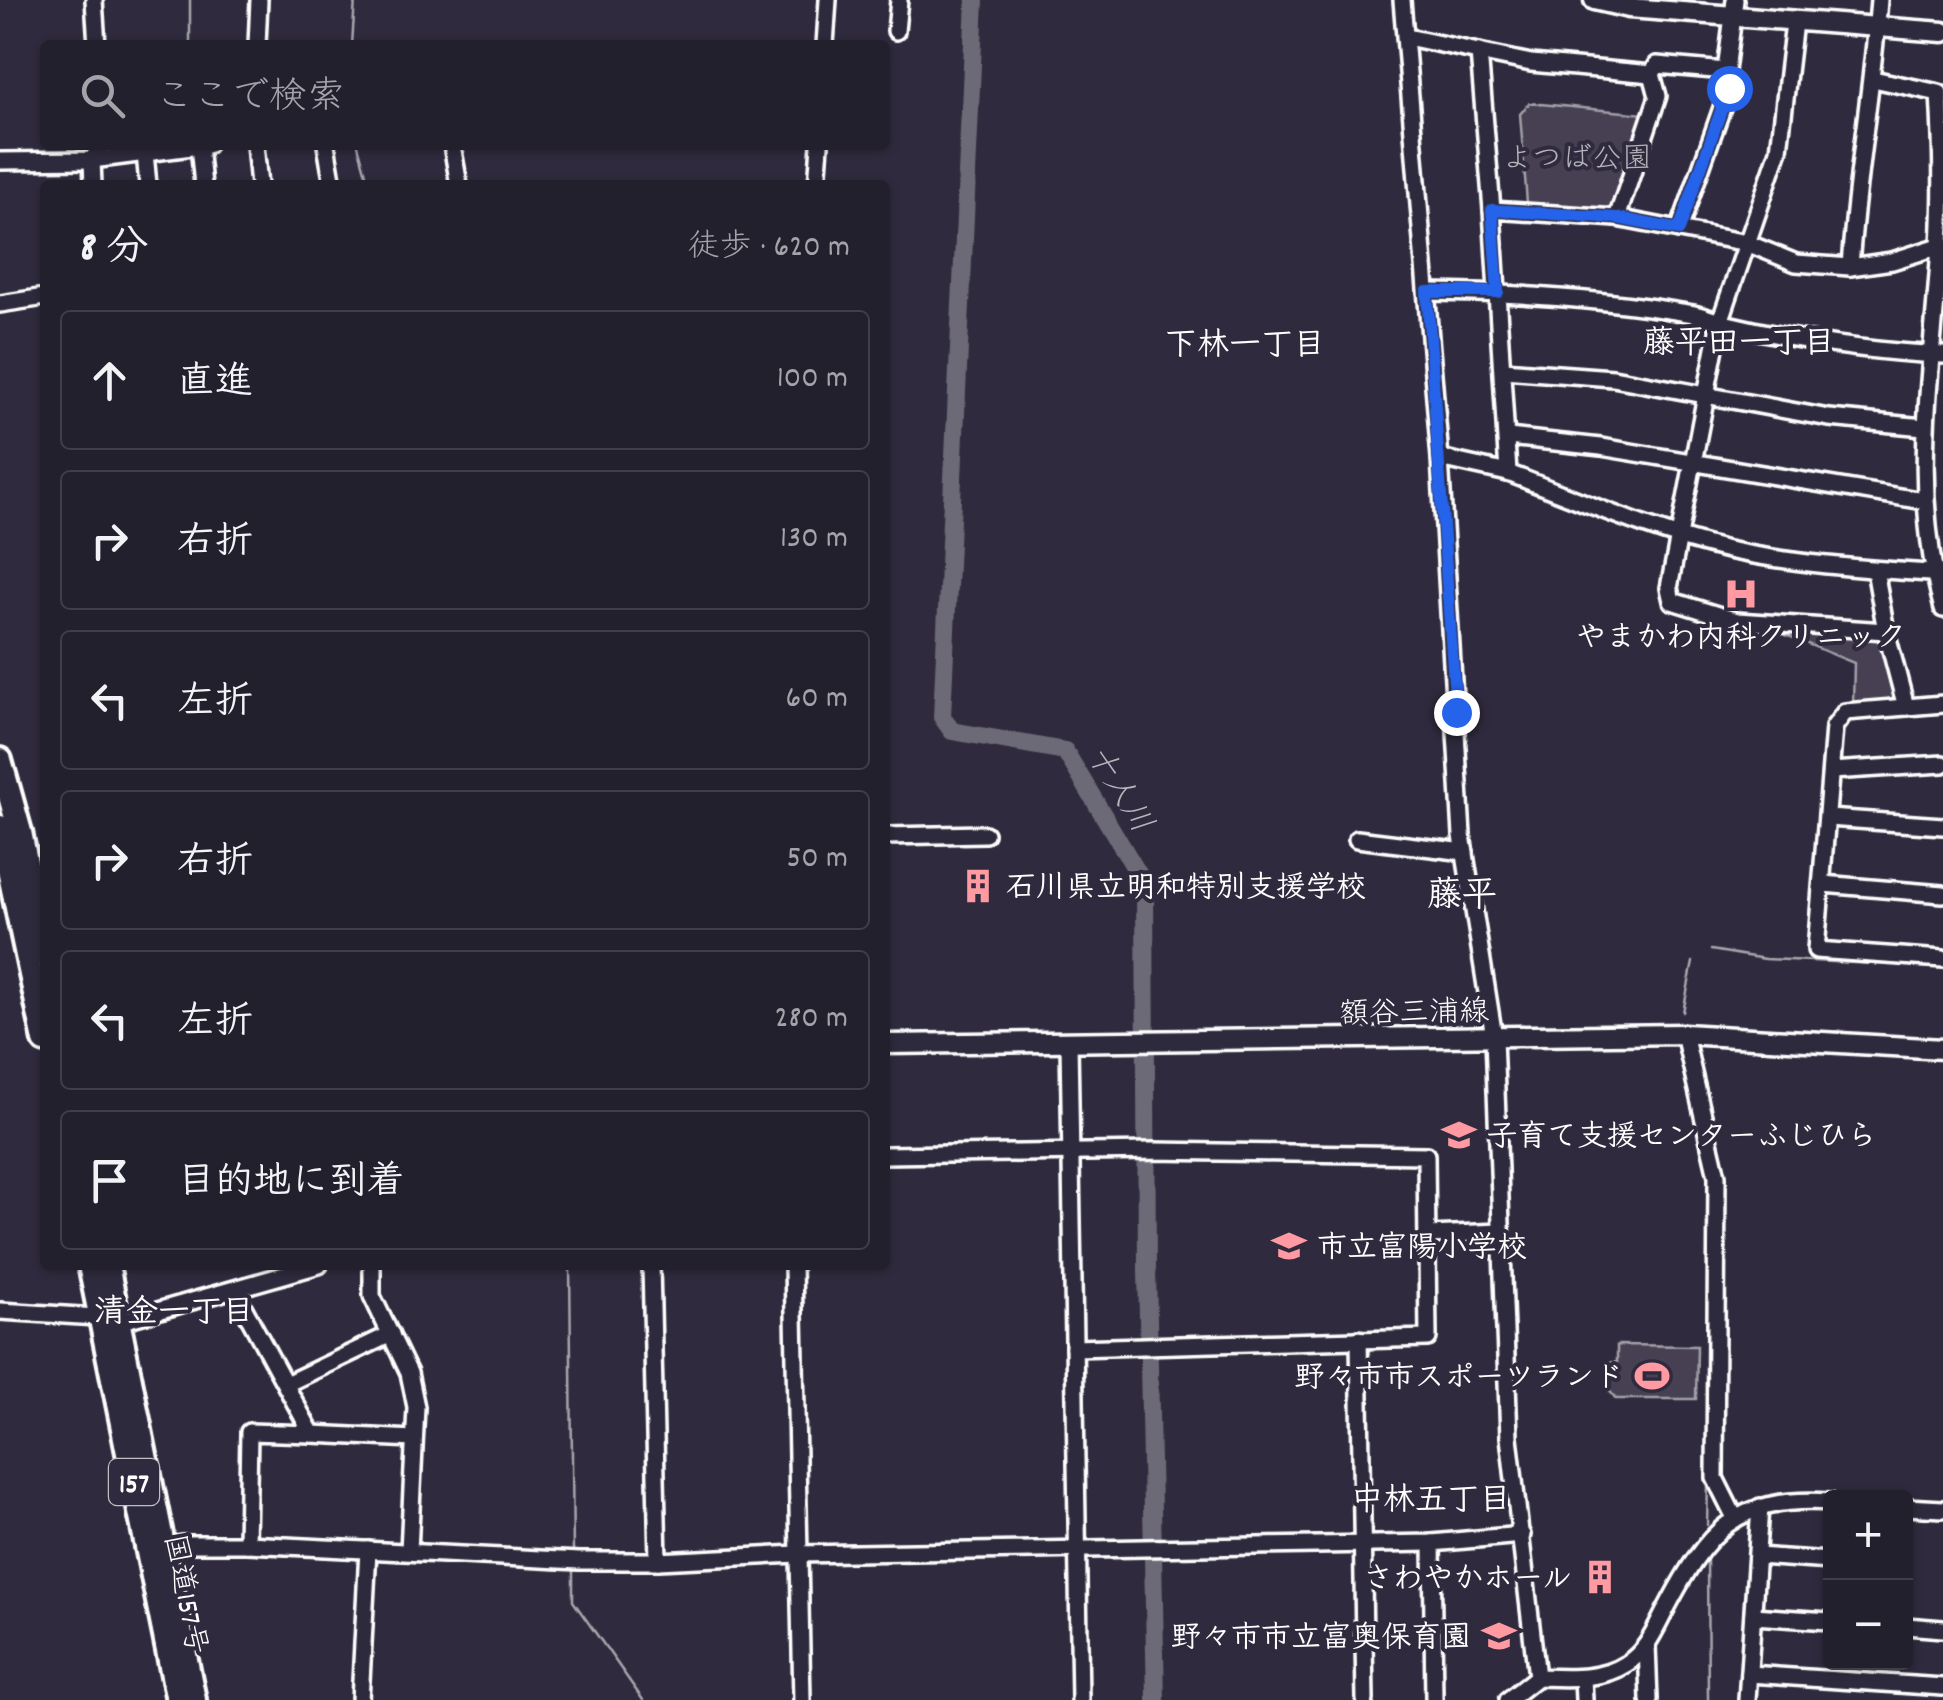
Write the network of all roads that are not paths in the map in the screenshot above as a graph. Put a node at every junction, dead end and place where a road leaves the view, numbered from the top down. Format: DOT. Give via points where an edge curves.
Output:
graph roads {
  1 [pos="94,0"];
  2 [pos="259,0"];
  3 [pos="828,0"];
  4 [pos="898,0"];
  5 [pos="1402,0"];
  6 [pos="1594,0"];
  7 [pos="1879,0"];
  8 [pos="1629,4"];
  9 [pos="1734,8"];
  10 [pos="1794,22"];
  11 [pos="1877,27"];
  12 [pos="896,31"];
  13 [pos="1943,32"];
  14 [pos="1407,37"];
  15 [pos="97,40"];
  16 [pos="257,40"];
  17 [pos="825,40"];
  18 [pos="1479,52"];
  19 [pos="1726,71"];
  20 [pos="1652,74"];
  21 [pos="1873,79"];
  22 [pos="98,150"];
  23 [pos="170,150"];
  24 [pos="203,150"];
  25 [pos="256,150"];
  26 [pos="327,150"];
  27 [pos="453,150"];
  28 [pos="820,150"];
  29 [pos="145,153"];
  30 [pos="92,160"];
  31 [pos="0,161"];
  32 [pos="93,180"];
  33 [pos="148,180"];
  34 [pos="202,180"];
  35 [pos="258,180"];
  36 [pos="332,180"];
  37 [pos="458,180"];
  38 [pos="818,180"];
  39 [pos="1492,210"];
  40 [pos="1617,218"];
  41 [pos="1679,230"];
  42 [pos="1746,244"];
  43 [pos="1942,245"];
  44 [pos="1850,267"];
  45 [pos="1427,292"];
  46 [pos="1498,292"];
  47 [pos="40,298"];
  48 [pos="0,304"];
  49 [pos="1720,322"];
  50 [pos="1936,355"];
  51 [pos="1503,370"];
  52 [pos="1706,396"];
  53 [pos="1924,427"];
  54 [pos="1508,436"];
  55 [pos="1440,458"];
  56 [pos="1693,464"];
  57 [pos="1508,473"];
  58 [pos="1924,502"];
  59 [pos="1680,537"];
  60 [pos="1875,570"];
  61 [pos="1938,574"];
  62 [pos="1943,608"];
  63 [pos="1886,632"];
  64 [pos="1943,704"];
  65 [pos="1906,707"];
  66 [pos="0,760"];
  67 [pos="1943,764"];
  68 [pos="1831,771"];
  69 [pos="1828,818"];
  70 [pos="1943,826"];
  71 [pos="0,827"];
  72 [pos="985,834"];
  73 [pos="890,836"];
  74 [pos="1358,839"];
  75 [pos="1465,852"];
  76 [pos="1823,884"];
  77 [pos="1943,894"];
  78 [pos="24,896"];
  79 [pos="40,942"];
  80 [pos="1943,960"];
  81 [pos="40,1006"];
  82 [pos="1684,1034"];
  83 [pos="1494,1037"];
  84 [pos="1069,1042"];
  85 [pos="890,1044"];
  86 [pos="1943,1049"];
  87 [pos="1070,1152"];
  88 [pos="890,1154"];
  89 [pos="1501,1232"];
  90 [pos="1428,1234"];
  91 [pos="92,1270"];
  92 [pos="107,1270"];
  93 [pos="302,1270"];
  94 [pos="372,1270"];
  95 [pos="651,1270"];
  96 [pos="793,1270"];
  97 [pos="234,1290"];
  98 [pos="0,1310"];
  99 [pos="109,1318"];
  100 [pos="391,1334"];
  101 [pos="1359,1340"];
  102 [pos="1074,1348"];
  103 [pos="286,1384"];
  104 [pos="312,1434"];
  105 [pos="414,1438"];
  106 [pos="1823,1501"];
  107 [pos="1760,1507"];
  108 [pos="1913,1508"];
  109 [pos="1943,1510"];
  110 [pos="1736,1518"];
  111 [pos="1522,1536"];
  112 [pos="1432,1543"];
  113 [pos="247,1544"];
  114 [pos="1362,1544"];
  115 [pos="163,1547"];
  116 [pos="368,1550"];
  117 [pos="1078,1550"];
  118 [pos="409,1552"];
  119 [pos="798,1554"];
  120 [pos="1757,1556"];
  121 [pos="658,1561"];
  122 [pos="1823,1561"];
  123 [pos="1753,1616"];
  124 [pos="1823,1620"];
  125 [pos="1913,1627"];
  126 [pos="1943,1629"];
  127 [pos="1648,1645"];
  128 [pos="1748,1674"];
  129 [pos="1536,1677"];
  130 [pos="1583,1678"];
  131 [pos="1943,1687"];
  132 [pos="178,1700"];
  133 [pos="194,1700"];
  134 [pos="360,1700"];
  135 [pos="802,1700"];
  136 [pos="1080,1700"];
  137 [pos="1365,1700"];
  138 [pos="1434,1700"];
  139 [pos="1508,1700"];
  140 [pos="1584,1700"];
  141 [pos="1649,1700"];
  142 [pos="1747,1700"];
  1 -- 15 [label="street"];
  2 -- 16 [label="street"];
  3 -- 17 [label="street"];
  4 -- 12 [label="street"];
  5 -- 14 [label="street"];
  6 -- 8 [label="main road"];
  7 -- 11 [label="street"];
  8 -- 9 [label="main road"];
  9 -- 10 [label="main road"];
  9 -- 19 [label="street"];
  10 -- 11 [label="main road"];
  10 -- 42 [label="street" via="1778,150"];
  11 -- 13 [label="main road"];
  11 -- 21 [label="street"];
  14 -- 18 [label="street"];
  14 -- 45 [label="street"];
  18 -- 20 [label="street" via="1531,64"];
  18 -- 39 [label="street"];
  19 -- 20 [label="street" via="1656,66"];
  19 -- 41 [label="street" via="1729,88"];
  20 -- 40 [label="street" via="1658,96"];
  21 -- 43 [label="street" via="1938,93"];
  21 -- 44 [label="street"];
  22 -- 30 [label="street"];
  23 -- 29 [label="street"];
  24 -- 34 [label="street"];
  25 -- 35 [label="street"];
  26 -- 36 [label="street"];
  27 -- 37 [label="street"];
  28 -- 38 [label="street"];
  29 -- 30 [label="street"];
  29 -- 33 [label="street"];
  30 -- 31 [label="street"];
  30 -- 32 [label="street"];
  39 -- 40 [label="street"];
  39 -- 46 [label="street"];
  40 -- 41 [label="street"];
  41 -- 42 [label="street"];
  42 -- 44 [label="street" via="1796,263"];
  42 -- 49 [label="street"];
  43 -- 44 [label="street"];
  43 -- 50 [label="street"];
  45 -- 46 [label="street"];
  45 -- 55 [label="street"];
  46 -- 49 [label="street"];
  46 -- 51 [label="street"];
  47 -- 48 [label="street"];
  49 -- 50 [label="street"];
  49 -- 52 [label="street"];
  50 -- 53 [label="street"];
  51 -- 52 [label="street" via="1613,378"];
  51 -- 54 [label="street"];
  52 -- 53 [label="street"];
  52 -- 56 [label="street"];
  53 -- 58 [label="street"];
  54 -- 56 [label="street"];
  54 -- 57 [label="street"];
  55 -- 57 [label="street"];
  55 -- 75 [label="street"];
  56 -- 58 [label="street"];
  56 -- 59 [label="street"];
  57 -- 59 [label="street"];
  58 -- 61 [label="street"];
  59 -- 60 [label="street"];
  59 -- 63 [label="street" via="1672,601 1737,620"];
  60 -- 61 [label="street"];
  60 -- 63 [label="street"];
  61 -- 62 [label="street"];
  63 -- 65 [label="street"];
  64 -- 65 [label="street"];
  65 -- 68 [label="street" via="1845,712 1834,727"];
  66 -- 78 [label="highway"];
  67 -- 68 [label="street"];
  68 -- 69 [label="street"];
  69 -- 70 [label="street"];
  69 -- 76 [label="street"];
  71 -- 78 [label="highway"];
  72 -- 73 [label="street"];
  74 -- 75 [label="street"];
  75 -- 83 [label="street"];
  76 -- 77 [label="street"];
  76 -- 80 [label="street" via="1816,950"];
  78 -- 79 [label="highway"];
  78 -- 81 [label="highway"];
  82 -- 83 [label="main road, 額谷三浦線"];
  82 -- 86 [label="main road, 額谷三浦線"];
  82 -- 110 [label="street" via="1717,1176 1715,1478"];
  83 -- 84 [label="main road, 額谷三浦線"];
  83 -- 89 [label="street"];
  84 -- 85 [label="main road, 額谷三浦線"];
  84 -- 87 [label="street"];
  87 -- 88 [label="street"];
  87 -- 90 [label="street" via="1426,1155"];
  87 -- 102 [label="street"];
  89 -- 90 [label="street"];
  89 -- 111 [label="street" via="1509,1437"];
  90 -- 101 [label="street" via="1428,1338"];
  91 -- 99 [label="highway, 国道157号 / 157"];
  92 -- 99 [label="highway, 国道157号 / 157"];
  93 -- 97 [label="street"];
  94 -- 100 [label="street" via="372,1296"];
  95 -- 121 [label="street"];
  96 -- 119 [label="street"];
  97 -- 99 [label="street" via="152,1315"];
  97 -- 103 [label="street"];
  98 -- 99 [label="street"];
  99 -- 115 [label="highway, 国道157号 / 157"];
  99 -- 132 [label="highway, 国道157号 / 157"];
  100 -- 103 [label="street"];
  100 -- 105 [label="street" via="409,1373"];
  101 -- 102 [label="street"];
  101 -- 114 [label="street"];
  102 -- 117 [label="street"];
  103 -- 104 [label="street"];
  104 -- 105 [label="street"];
  104 -- 113 [label="street" via="249,1432"];
  105 -- 118 [label="street"];
  106 -- 107 [label="street"];
  107 -- 110 [label="street"];
  107 -- 120 [label="street"];
  108 -- 109 [label="street"];
  110 -- 127 [label="street" via="1696,1555"];
  111 -- 112 [label="street"];
  111 -- 129 [label="street"];
  112 -- 114 [label="street"];
  112 -- 138 [label="street"];
  113 -- 115 [label="street"];
  113 -- 116 [label="street"];
  114 -- 117 [label="street"];
  114 -- 137 [label="street"];
  115 -- 133 [label="highway, 国道157号 / 157"];
  116 -- 118 [label="street"];
  116 -- 134 [label="street"];
  117 -- 119 [label="street"];
  117 -- 136 [label="street"];
  118 -- 121 [label="street"];
  119 -- 121 [label="street"];
  119 -- 135 [label="street"];
  120 -- 122 [label="street"];
  120 -- 123 [label="street"];
  123 -- 124 [label="street"];
  123 -- 128 [label="street"];
  125 -- 126 [label="street"];
  127 -- 130 [label="street" via="1624,1665"];
  127 -- 141 [label="street"];
  128 -- 131 [label="street"];
  128 -- 142 [label="street"];
  129 -- 130 [label="street"];
  129 -- 139 [label="street"];
  130 -- 140 [label="street"];
}
